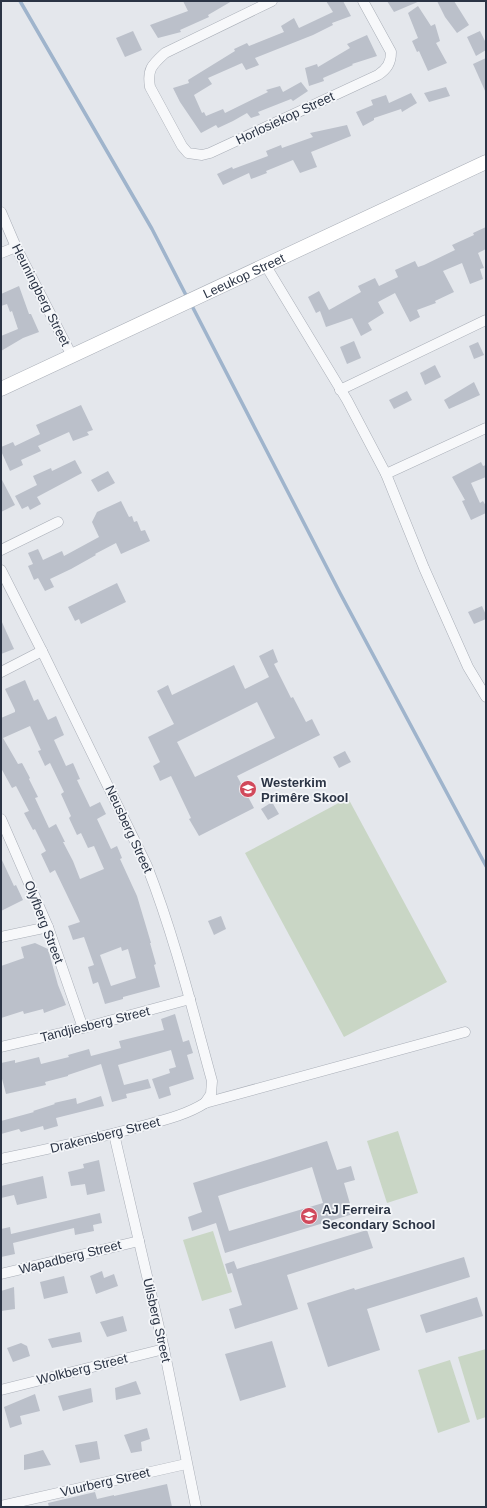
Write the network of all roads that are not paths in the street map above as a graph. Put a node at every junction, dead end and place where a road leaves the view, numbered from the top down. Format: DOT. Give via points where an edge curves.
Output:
graph roads {
  1 [pos="272,1"];
  2 [pos="363,1"];
  3 [pos="486,162"];
  4 [pos="1,212"];
  5 [pos="16,247"];
  6 [pos="1,253"];
  7 [pos="266,266"];
  8 [pos="486,320"];
  9 [pos="72,356"];
  10 [pos="1,389"];
  11 [pos="340,390"];
  12 [pos="486,428"];
  13 [pos="386,474"];
  14 [pos="58,522"];
  15 [pos="1,550"];
  16 [pos="1,570"];
  17 [pos="42,651"];
  18 [pos="1,672"];
  19 [pos="486,698"];
  20 [pos="1,819"];
  21 [pos="48,927"];
  22 [pos="1,937"];
  23 [pos="190,999"];
  24 [pos="82,1028"];
  25 [pos="465,1032"];
  26 [pos="1,1047"];
  27 [pos="205,1102"];
  28 [pos="114,1134"];
  29 [pos="1,1159"];
  30 [pos="139,1241"];
  31 [pos="1,1274"];
  32 [pos="164,1349"];
  33 [pos="1,1390"];
  34 [pos="186,1464"];
  35 [pos="1,1506"];
  36 [pos="196,1507"];
  1 -- 2 [label="street, Horlosiekop Street" via="165,53 150,69 150,87 188,153 210,152 385,71 391,59 391,52"];
  3 -- 7 [label="street, Leeukop Street"];
  4 -- 5 [label="street, Heuningberg Street"];
  5 -- 6 [label="street"];
  5 -- 9 [label="street, Heuningberg Street"];
  7 -- 9 [label="street, Leeukop Street"];
  7 -- 11 [label="street"];
  8 -- 11 [label="street"];
  9 -- 10 [label="street, Leeukop Street"];
  11 -- 13 [label="street"];
  12 -- 13 [label="street"];
  13 -- 19 [label="street" via="468,667"];
  14 -- 15 [label="street"];
  16 -- 17 [label="street, Neusberg Street"];
  17 -- 18 [label="street"];
  17 -- 23 [label="street, Neusberg Street" via="147,866 166,917"];
  20 -- 21 [label="street, Olyfberg Street"];
  21 -- 22 [label="street"];
  21 -- 24 [label="street, Olyfberg Street"];
  23 -- 24 [label="street, Tandjiesberg Street"];
  23 -- 27 [label="street, Neusberg Street" via="212,1080 211,1094"];
  24 -- 26 [label="street, Tandjiesberg Street"];
  25 -- 27 [label="street, Drakensberg Street"];
  27 -- 28 [label="street, Drakensberg Street" via="180,1116"];
  28 -- 29 [label="street, Drakensberg Street"];
  28 -- 30 [label="street, Uilsberg Street"];
  30 -- 31 [label="street, Wapadberg Street"];
  30 -- 32 [label="street, Uilsberg Street"];
  32 -- 33 [label="street, Wolkberg Street"];
  32 -- 34 [label="street, Uilsberg Street"];
  34 -- 35 [label="street, Vuurberg Street"];
  34 -- 36 [label="street, Uilsberg Street"];
}
